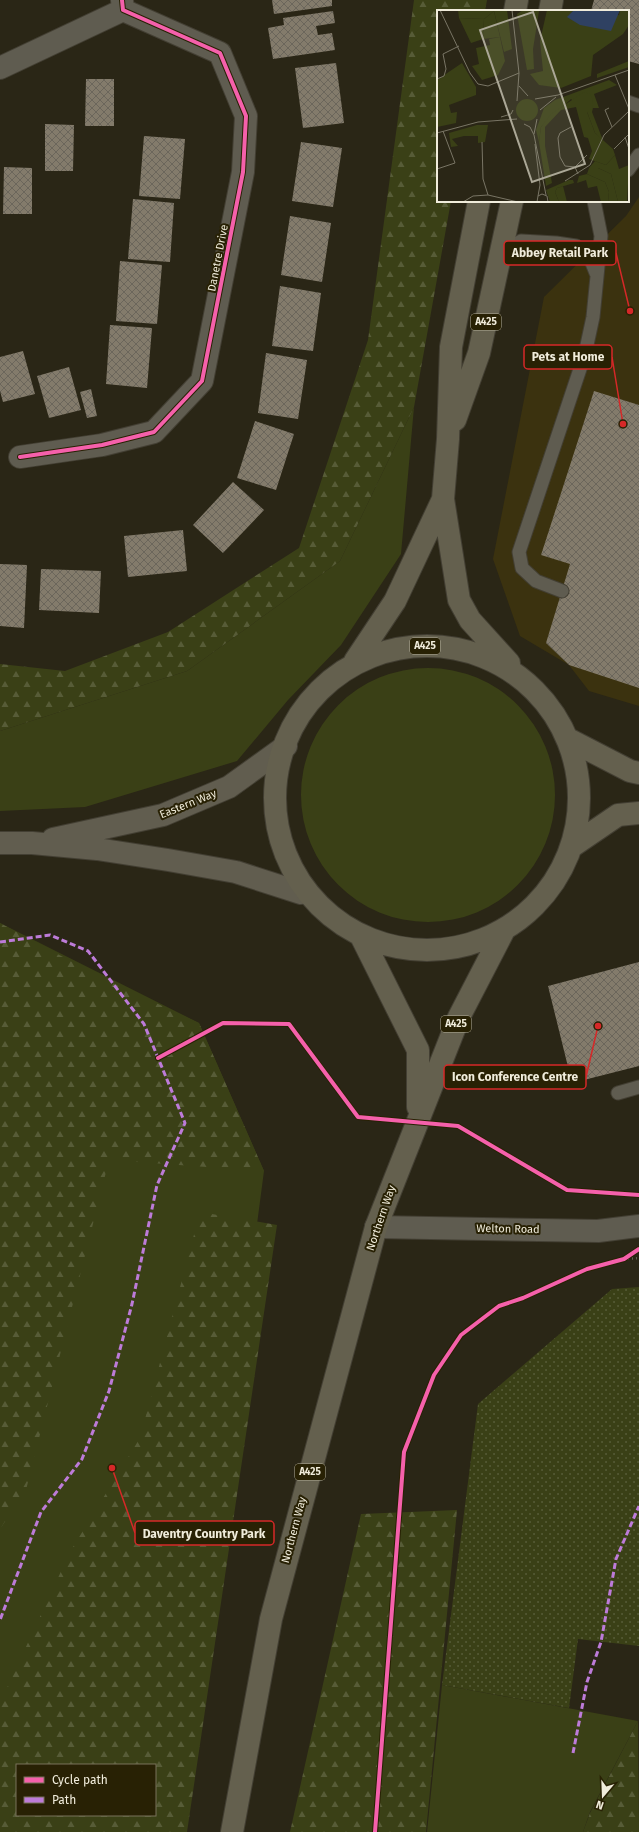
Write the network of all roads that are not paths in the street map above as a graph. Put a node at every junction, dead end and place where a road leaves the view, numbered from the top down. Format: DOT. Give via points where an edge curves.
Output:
graph roads {
  1 [pos="517,0"];
  2 [pos="552,0"];
  3 [pos="122,5"];
  4 [pos="515,10"];
  5 [pos="550,10"];
  6 [pos="0,68"];
  7 [pos="629,102"];
  8 [pos="639,106"];
  9 [pos="639,155"];
  10 [pos="629,169"];
  11 [pos="479,202"];
  12 [pos="512,202"];
  13 [pos="596,202"];
  14 [pos="501,253"];
  15 [pos="597,276"];
  16 [pos="448,440"];
  17 [pos="20,457"];
  18 [pos="443,499"];
  19 [pos="562,590"];
  20 [pos="355,661"];
  21 [pos="511,665"];
  22 [pos="568,739"];
  23 [pos="286,746"];
  24 [pos="639,773"];
  25 [pos="639,813"];
  26 [pos="0,843"];
  27 [pos="32,843"];
  28 [pos="574,845"];
  29 [pos="301,893"];
  30 [pos="503,932"];
  31 [pos="362,938"];
  32 [pos="639,1087"];
  33 [pos="618,1093"];
  34 [pos="418,1120"];
  35 [pos="639,1226"];
  36 [pos="376,1227"];
  37 [pos="232,1832"];
  1 -- 4 [label="main road"];
  2 -- 5 [label="main road"];
  3 -- 6 [label="street"];
  3 -- 17 [label="street, Danetre Drive" via="220,53 246,116 244,172 202,381 154,432 102,445"];
  7 -- 8 [label="lane"];
  9 -- 10 [label="lane"];
  11 -- 16 [label="main road, A425" via="451,347"];
  12 -- 14 [label="main road, A425"];
  13 -- 15 [label="lane" via="601,236"];
  14 -- 15 [label="lane" via="521,241 576,246 590,258"];
  14 -- 16 [label="main road, A425" via="479,353"];
  15 -- 19 [label="lane" via="593,317 585,354 519,552 522,568 536,581"];
  16 -- 18 [label="main road, A425"];
  18 -- 20 [label="main road, A425" via="396,601"];
  18 -- 21 [label="main road, A425" via="459,600 470,620"];
  20 -- 21 [label="main road, A425" via="414,646 456,646"];
  20 -- 23 [label="main road, A425" via="304,705"];
  21 -- 22 [label="main road, A425" via="534,684"];
  22 -- 24 [label="main road" via="630,771"];
  22 -- 28 [label="main road" via="575,766 578,796"];
  23 -- 27 [label="main road, Eastern Way" via="229,787 163,815"];
  23 -- 29 [label="main road, A425" via="274,795 286,861"];
  25 -- 28 [label="main road" via="618,814"];
  26 -- 27 [label="main road, Eastern Way"];
  27 -- 29 [label="main road, Eastern Way" via="98,849 236,872"];
  28 -- 30 [label="main road, A425" via="544,891"];
  29 -- 31 [label="main road, A425" via="331,921"];
  30 -- 31 [label="main road, A425" via="454,949 430,952"];
  30 -- 34 [label="main road, Northern Way / A425" via="459,1017"];
  31 -- 34 [label="main road, Northern Way / A425" via="418,1050"];
  32 -- 33 [label="lane"];
  34 -- 36 [label="main road, Northern Way / A425"];
  35 -- 36 [label="street, Welton Road" via="598,1231"];
  36 -- 37 [label="main road, Northern Way / A425" via="271,1619"];
}
